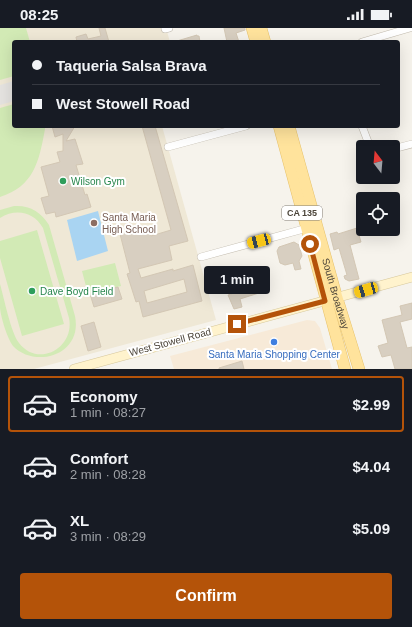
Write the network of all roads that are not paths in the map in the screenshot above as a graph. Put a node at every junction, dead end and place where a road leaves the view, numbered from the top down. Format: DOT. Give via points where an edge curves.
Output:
graph roads {
  1 [pos="252,28"];
  2 [pos="261,28"];
  3 [pos="410,28"];
  4 [pos="255,40"];
  5 [pos="264,40"];
  6 [pos="369,40"];
  7 [pos="239,128"];
  8 [pos="280,128"];
  9 [pos="289,128"];
  10 [pos="363,128"];
  11 [pos="367,140"];
  12 [pos="412,144"];
  13 [pos="168,147"];
  14 [pos="400,147"];
  15 [pos="311,227"];
  16 [pos="201,257"];
  17 [pos="412,277"];
  18 [pos="337,298"];
  19 [pos="325,301"];
  20 [pos="74,369"];
  21 [pos="345,369"];
  22 [pos="359,369"];
  1 -- 4 [label="main road"];
  2 -- 5 [label="main road"];
  3 -- 6 [label="street"];
  7 -- 13 [label="street"];
  8 -- 15 [label="main road, South Broadway / CA 135"];
  9 -- 15 [label="main road, South Broadway / CA 135"];
  10 -- 11 [label="street"];
  12 -- 14 [label="street"];
  15 -- 16 [label="street"];
  15 -- 18 [label="main road, South Broadway / CA 135"];
  15 -- 19 [label="main road, South Broadway / CA 135"];
  17 -- 18 [label="main road, West Stowell Road"];
  18 -- 19 [label="main road, West Stowell Road"];
  18 -- 22 [label="main road, South Broadway / CA 135"];
  19 -- 20 [label="main road, West Stowell Road"];
  19 -- 21 [label="main road, South Broadway / CA 135"];
}
